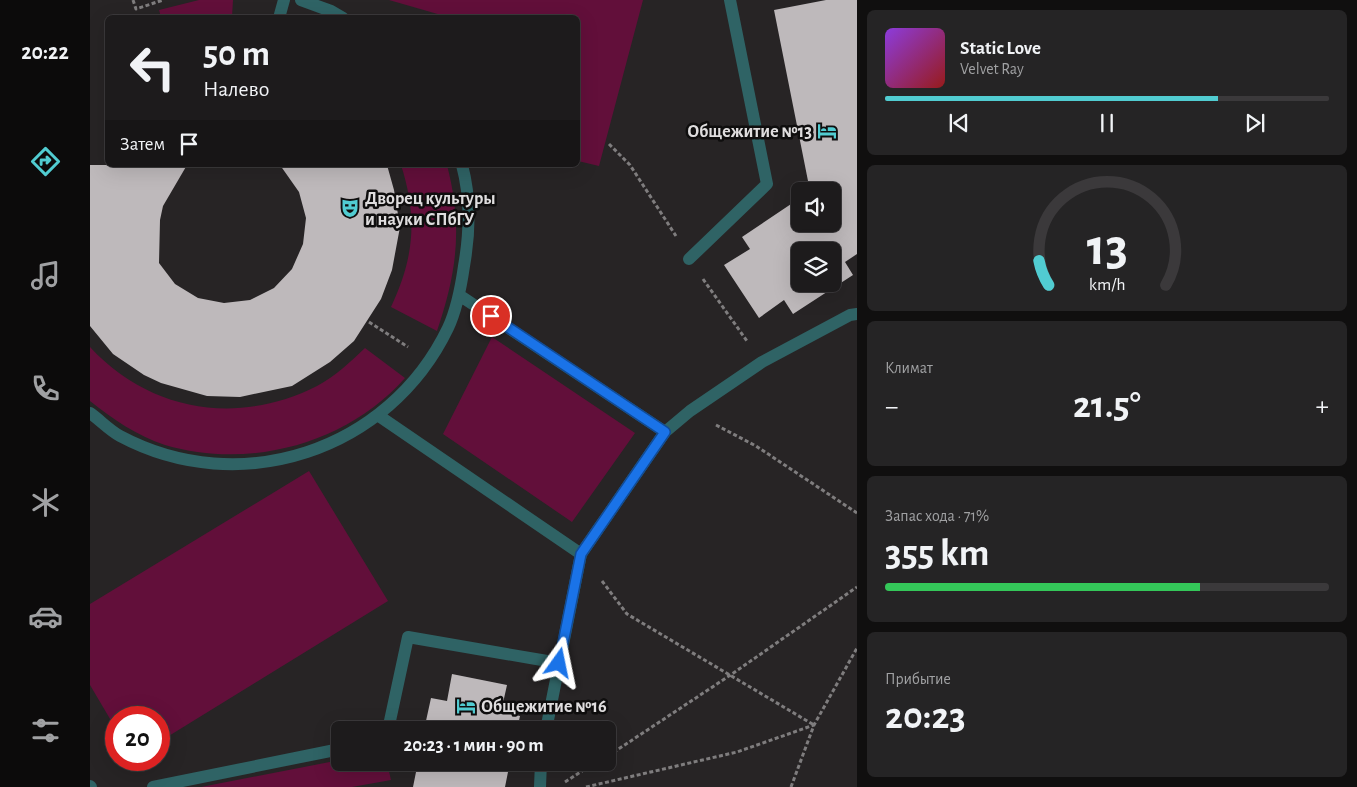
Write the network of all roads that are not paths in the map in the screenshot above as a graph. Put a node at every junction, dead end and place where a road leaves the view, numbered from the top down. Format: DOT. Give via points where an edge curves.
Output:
graph roads {
  1 [pos="284,0"];
  2 [pos="301,0"];
  3 [pos="730,0"];
  4 [pos="280,15"];
  5 [pos="338,15"];
  6 [pos="462,167"];
  7 [pos="689,259"];
  8 [pos="459,295"];
  9 [pos="857,314"];
  10 [pos="90,413"];
  11 [pos="379,416"];
  12 [pos="665,432"];
  13 [pos="581,554"];
  14 [pos="559,663"];
  15 [pos="390,721"];
  16 [pos="548,721"];
  17 [pos="331,751"];
  18 [pos="541,771"];
  19 [pos="153,787"];
  20 [pos="540,787"];
  1 -- 4 [label="lane"];
  2 -- 5 [label="lane"];
  3 -- 7 [label="lane" via="767,184"];
  6 -- 8 [label="lane" via="468,190 468,243"];
  8 -- 11 [label="lane" via="448,327 430,361 408,389"];
  8 -- 12 [label="lane"];
  9 -- 12 [label="lane" via="762,362"];
  10 -- 11 [label="lane" via="118,435 152,450 194,461 237,465 278,460 314,450"];
  11 -- 13 [label="lane"];
  12 -- 13 [label="lane"];
  13 -- 14 [label="lane"];
  14 -- 15 [label="lane" via="408,637"];
  14 -- 16 [label="lane"];
  17 -- 19 [label="lane"];
  18 -- 20 [label="lane"];
}
